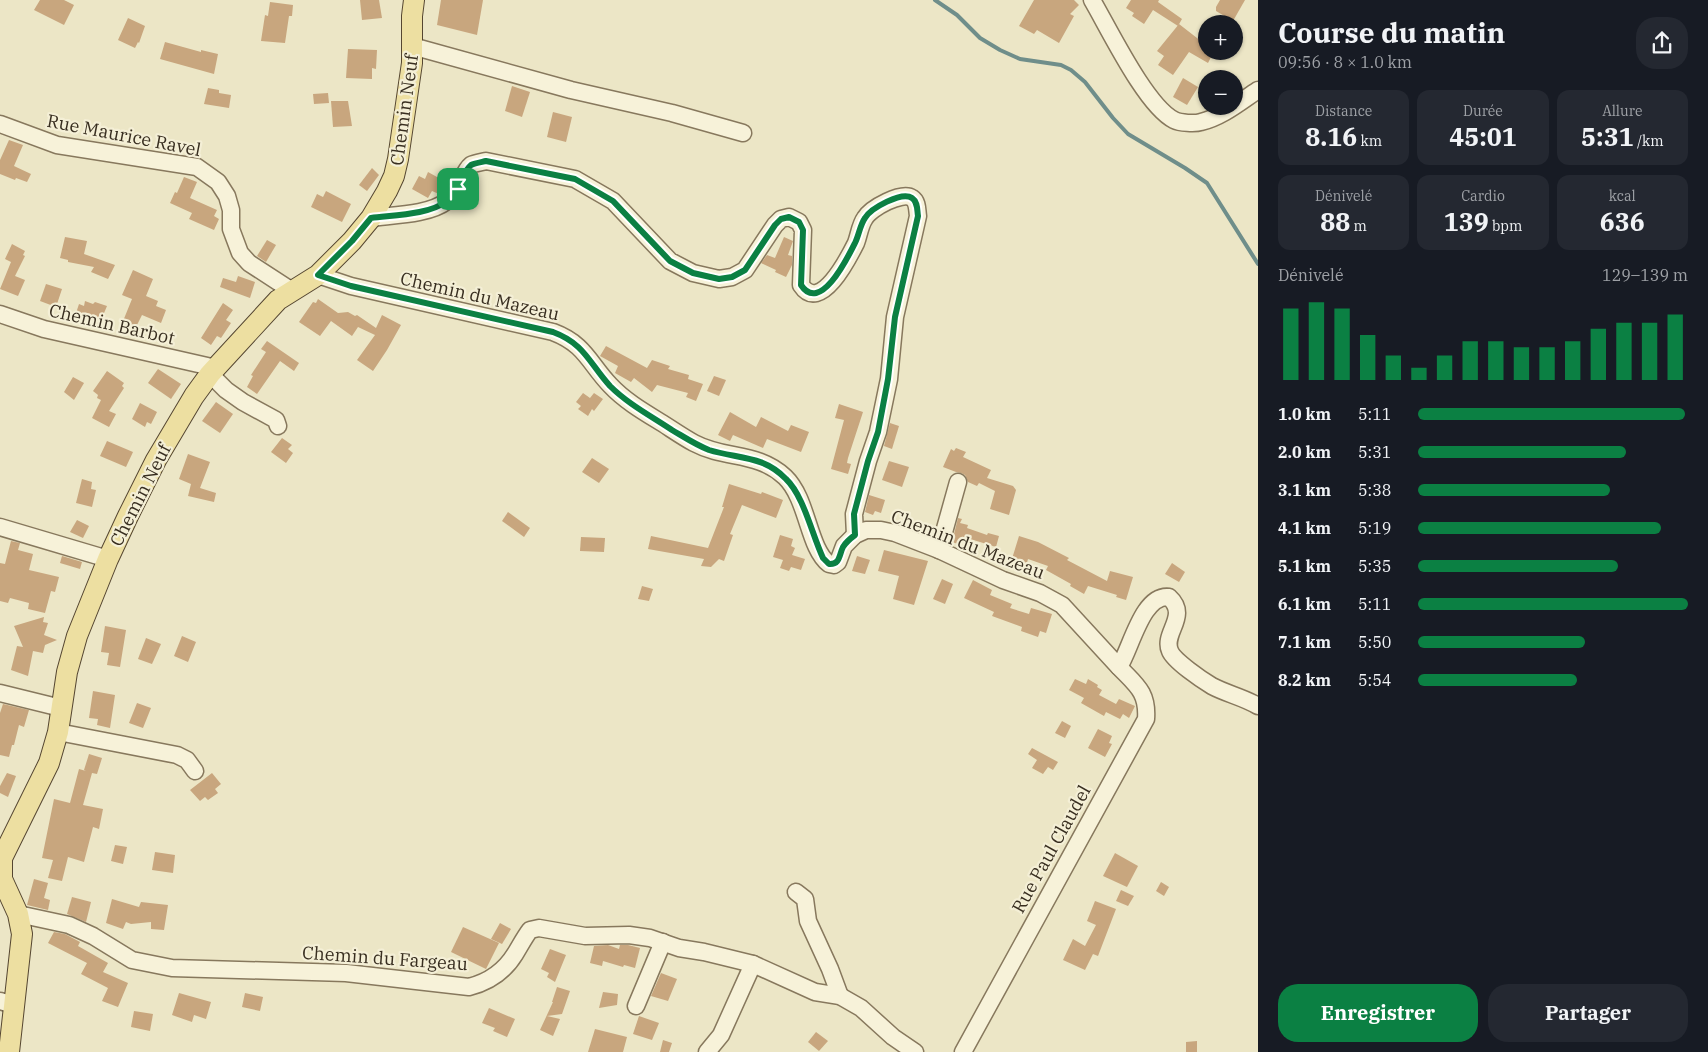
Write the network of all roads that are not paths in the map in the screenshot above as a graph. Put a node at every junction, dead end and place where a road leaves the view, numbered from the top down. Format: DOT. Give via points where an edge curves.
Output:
graph roads {
  1 [pos="414,0"];
  2 [pos="1092,0"];
  3 [pos="412,46"];
  4 [pos="1258,90"];
  5 [pos="0,124"];
  6 [pos="743,134"];
  7 [pos="371,218"];
  8 [pos="318,275"];
  9 [pos="292,291"];
  10 [pos="0,314"];
  11 [pos="213,371"];
  12 [pos="278,426"];
  13 [pos="958,482"];
  14 [pos="0,527"];
  15 [pos="855,535"];
  16 [pos="939,550"];
  17 [pos="108,559"];
  18 [pos="1119,667"];
  19 [pos="0,693"];
  20 [pos="1258,706"];
  21 [pos="61,708"];
  22 [pos="58,732"];
  23 [pos="195,771"];
  24 [pos="6,837"];
  25 [pos="796,892"];
  26 [pos="18,914"];
  27 [pos="662,942"];
  28 [pos="753,964"];
  29 [pos="840,996"];
  30 [pos="7,1003"];
  31 [pos="636,1006"];
  32 [pos="9,1052"];
  33 [pos="707,1052"];
  34 [pos="915,1052"];
  35 [pos="963,1052"];
  1 -- 3 [label="main road, Chemin Neuf"];
  2 -- 4 [label="street" via="1153,102 1175,121 1200,123 1222,114"];
  3 -- 6 [label="street"];
  3 -- 7 [label="main road, Chemin Neuf" via="394,176"];
  5 -- 9 [label="street, Rue Maurice Ravel" via="58,145 197,167 218,182 226,196 231,210 231,229 240,253 249,263"];
  7 -- 8 [label="main road, Chemin Neuf"];
  7 -- 15 [label="street" via="434,209 448,201 472,165 486,161 575,179 613,201 670,261 693,273 719,279 745,270 775,225 789,217 799,222 803,230 801,285 805,292 814,294 823,291 839,272 865,218 875,207 907,196 913,198 917,203 918,216 895,317 878,432 854,514"];
  8 -- 9 [label="main road, Chemin Neuf"];
  8 -- 15 [label="street, Chemin du Mazeau" via="351,286 565,336 629,402 694,443 721,453 762,461 776,469 795,488 823,558 829,564 838,562 844,546"];
  9 -- 11 [label="main road, Chemin Neuf" via="278,300"];
  10 -- 11 [label="street, Chemin Barbot" via="44,330"];
  11 -- 12 [label="street" via="226,390 276,420"];
  11 -- 17 [label="main road, Chemin Neuf" via="194,396 156,460"];
  13 -- 16 [label="street"];
  14 -- 17 [label="street"];
  15 -- 16 [label="street, Chemin du Mazeau" via="866,530 881,530"];
  16 -- 18 [label="street, Chemin du Mazeau" via="1062,605"];
  17 -- 21 [label="main road, Chemin Neuf" via="72,653"];
  18 -- 20 [label="street" via="1144,613 1159,598 1169,597 1178,614 1170,640 1171,654 1212,686"];
  18 -- 35 [label="street, Rue Paul Claudel" via="1143,694 1147,706 1146,719"];
  19 -- 21 [label="street"];
  21 -- 22 [label="main road, Chemin Neuf"];
  22 -- 23 [label="street" via="177,755 187,760"];
  22 -- 24 [label="main road, Chemin Neuf" via="43,778"];
  24 -- 26 [label="main road, Chemin Neuf" via="2,879"];
  25 -- 29 [label="street" via="805,899 808,921"];
  26 -- 27 [label="street, Chemin du Fargeau" via="69,925 132,960 153,965 346,973 468,986 497,975 508,965 530,930 539,928 585,936 629,935"];
  26 -- 30 [label="main road, Chemin Neuf" via="22,934"];
  27 -- 28 [label="street, Chemin du Fargeau"];
  27 -- 31 [label="street"];
  28 -- 29 [label="street, Chemin du Fargeau" via="815,992"];
  28 -- 33 [label="street" via="721,1035"];
  29 -- 34 [label="street, Chemin du Fargeau" via="861,1008"];
  30 -- 32 [label="main road, Chemin Neuf"];
}
